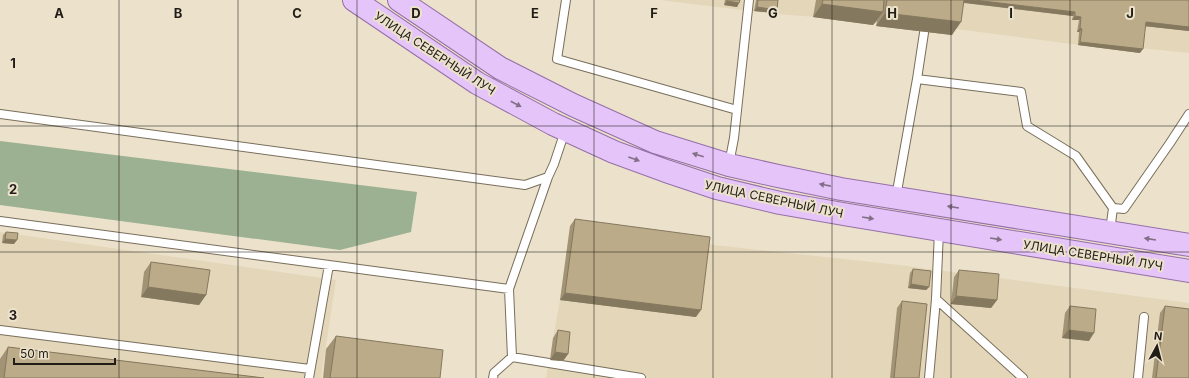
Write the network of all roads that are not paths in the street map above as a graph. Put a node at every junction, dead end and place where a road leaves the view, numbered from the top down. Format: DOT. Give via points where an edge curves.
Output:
graph roads {
  1 [pos="354,0"];
  2 [pos="399,0"];
  3 [pos="566,0"];
  4 [pos="749,0"];
  5 [pos="929,0"];
  6 [pos="917,79"];
  7 [pos="737,110"];
  8 [pos="0,114"];
  9 [pos="1189,114"];
  10 [pos="565,129"];
  11 [pos="729,165"];
  12 [pos="548,177"];
  13 [pos="896,198"];
  14 [pos="1113,208"];
  15 [pos="0,221"];
  16 [pos="939,229"];
  17 [pos="1110,233"];
  18 [pos="1189,245"];
  19 [pos="328,265"];
  20 [pos="1189,271"];
  21 [pos="509,289"];
  22 [pos="936,299"];
  23 [pos="1144,317"];
  24 [pos="0,330"];
  25 [pos="512,357"];
  26 [pos="310,369"];
  27 [pos="309,378"];
  28 [pos="494,378"];
  29 [pos="641,378"];
  30 [pos="929,378"];
  31 [pos="1023,378"];
  32 [pos="1138,378"];
  1 -- 10 [label="main road, УЛИЦА СЕВЕРНЫЙ ЛУЧ, one-way" via="477,83"];
  11 -- 2 [label="main road, УЛИЦА СЕВЕРНЫЙ ЛУЧ, one-way" via="655,142 573,105 500,68"];
  3 -- 7 [label="lane" via="558,59"];
  4 -- 7 [label="lane"];
  5 -- 6 [label="lane"];
  6 -- 13 [label="lane"];
  6 -- 14 [label="lane" via="1021,92 1027,126 1076,156"];
  7 -- 11 [label="lane"];
  8 -- 12 [label="lane" via="525,184"];
  9 -- 14 [label="lane" via="1124,209"];
  10 -- 12 [label="lane"];
  10 -- 16 [label="main road, УЛИЦА СЕВЕРНЫЙ ЛУЧ, one-way" via="614,152 717,188 780,203"];
  13 -- 11 [label="main road, УЛИЦА СЕВЕРНЫЙ ЛУЧ, one-way"];
  12 -- 21 [label="lane"];
  17 -- 13 [label="main road, УЛИЦА СЕВЕРНЫЙ ЛУЧ, one-way"];
  14 -- 17 [label="lane"];
  15 -- 19 [label="lane"];
  16 -- 20 [label="main road, УЛИЦА СЕВЕРНЫЙ ЛУЧ, one-way"];
  16 -- 22 [label="lane"];
  18 -- 17 [label="main road, УЛИЦА СЕВЕРНЫЙ ЛУЧ, one-way"];
  19 -- 21 [label="lane"];
  19 -- 26 [label="lane"];
  21 -- 25 [label="lane"];
  22 -- 30 [label="lane"];
  22 -- 31 [label="lane"];
  23 -- 32 [label="lane"];
  24 -- 26 [label="lane"];
  25 -- 28 [label="lane" via="494,373"];
  25 -- 29 [label="lane"];
  26 -- 27 [label="lane"];
}
